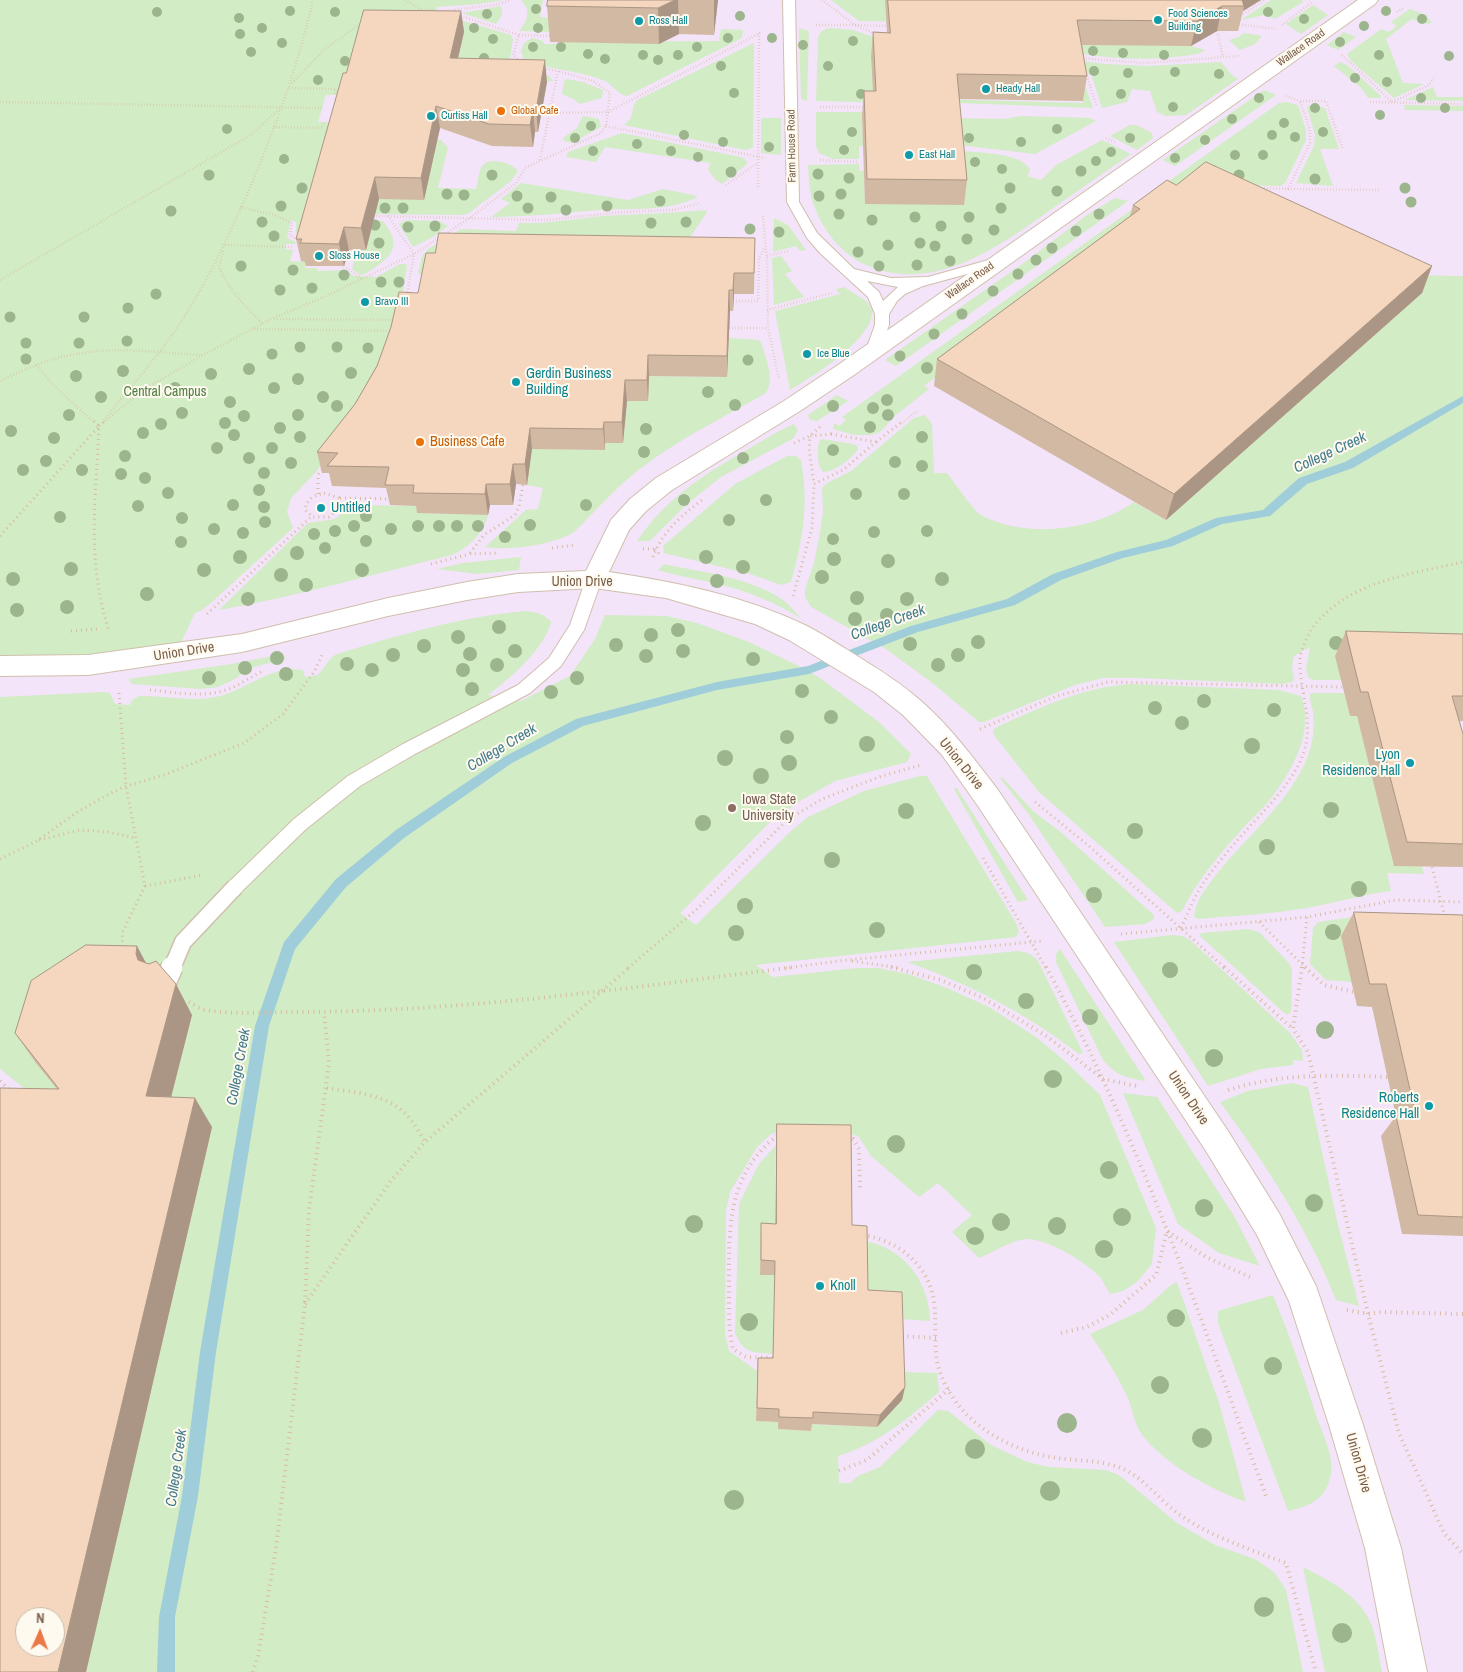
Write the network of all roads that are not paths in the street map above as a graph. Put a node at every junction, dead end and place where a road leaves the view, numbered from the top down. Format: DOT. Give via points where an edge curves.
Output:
graph roads {
  1 [pos="789,0"];
  2 [pos="1369,0"];
  3 [pos="999,261"];
  4 [pos="848,272"];
  5 [pos="925,282"];
  6 [pos="882,314"];
  7 [pos="873,350"];
  8 [pos="594,579"];
  9 [pos="0,666"];
  10 [pos="165,983"];
  11 [pos="1408,1672"];
  1 -- 4 [label="lane, Farm House Road" via="794,202 812,235"];
  2 -- 3 [label="street, Wallace Road"];
  3 -- 5 [label="lane, Farm House Road"];
  3 -- 7 [label="street, Wallace Road"];
  4 -- 5 [label="lane, Farm House Road" via="880,280"];
  4 -- 6 [label="lane, Farm House Road" via="874,295"];
  5 -- 6 [label="lane" via="904,288 890,300"];
  6 -- 7 [label="lane" via="882,325"];
  7 -- 8 [label="street, Wallace Road" via="792,406 664,484 638,505 619,526"];
  8 -- 9 [label="street, Union Drive" via="518,583 466,591 242,643 176,653 88,665"];
  8 -- 10 [label="lane, bridge" via="578,626 555,662 524,689 354,781 300,824 183,942"];
  8 -- 11 [label="street, Union Drive" via="666,590 748,613 798,633 882,685 912,708 951,748 988,798 1195,1108 1268,1224 1304,1297 1346,1425 1383,1548"];
}
